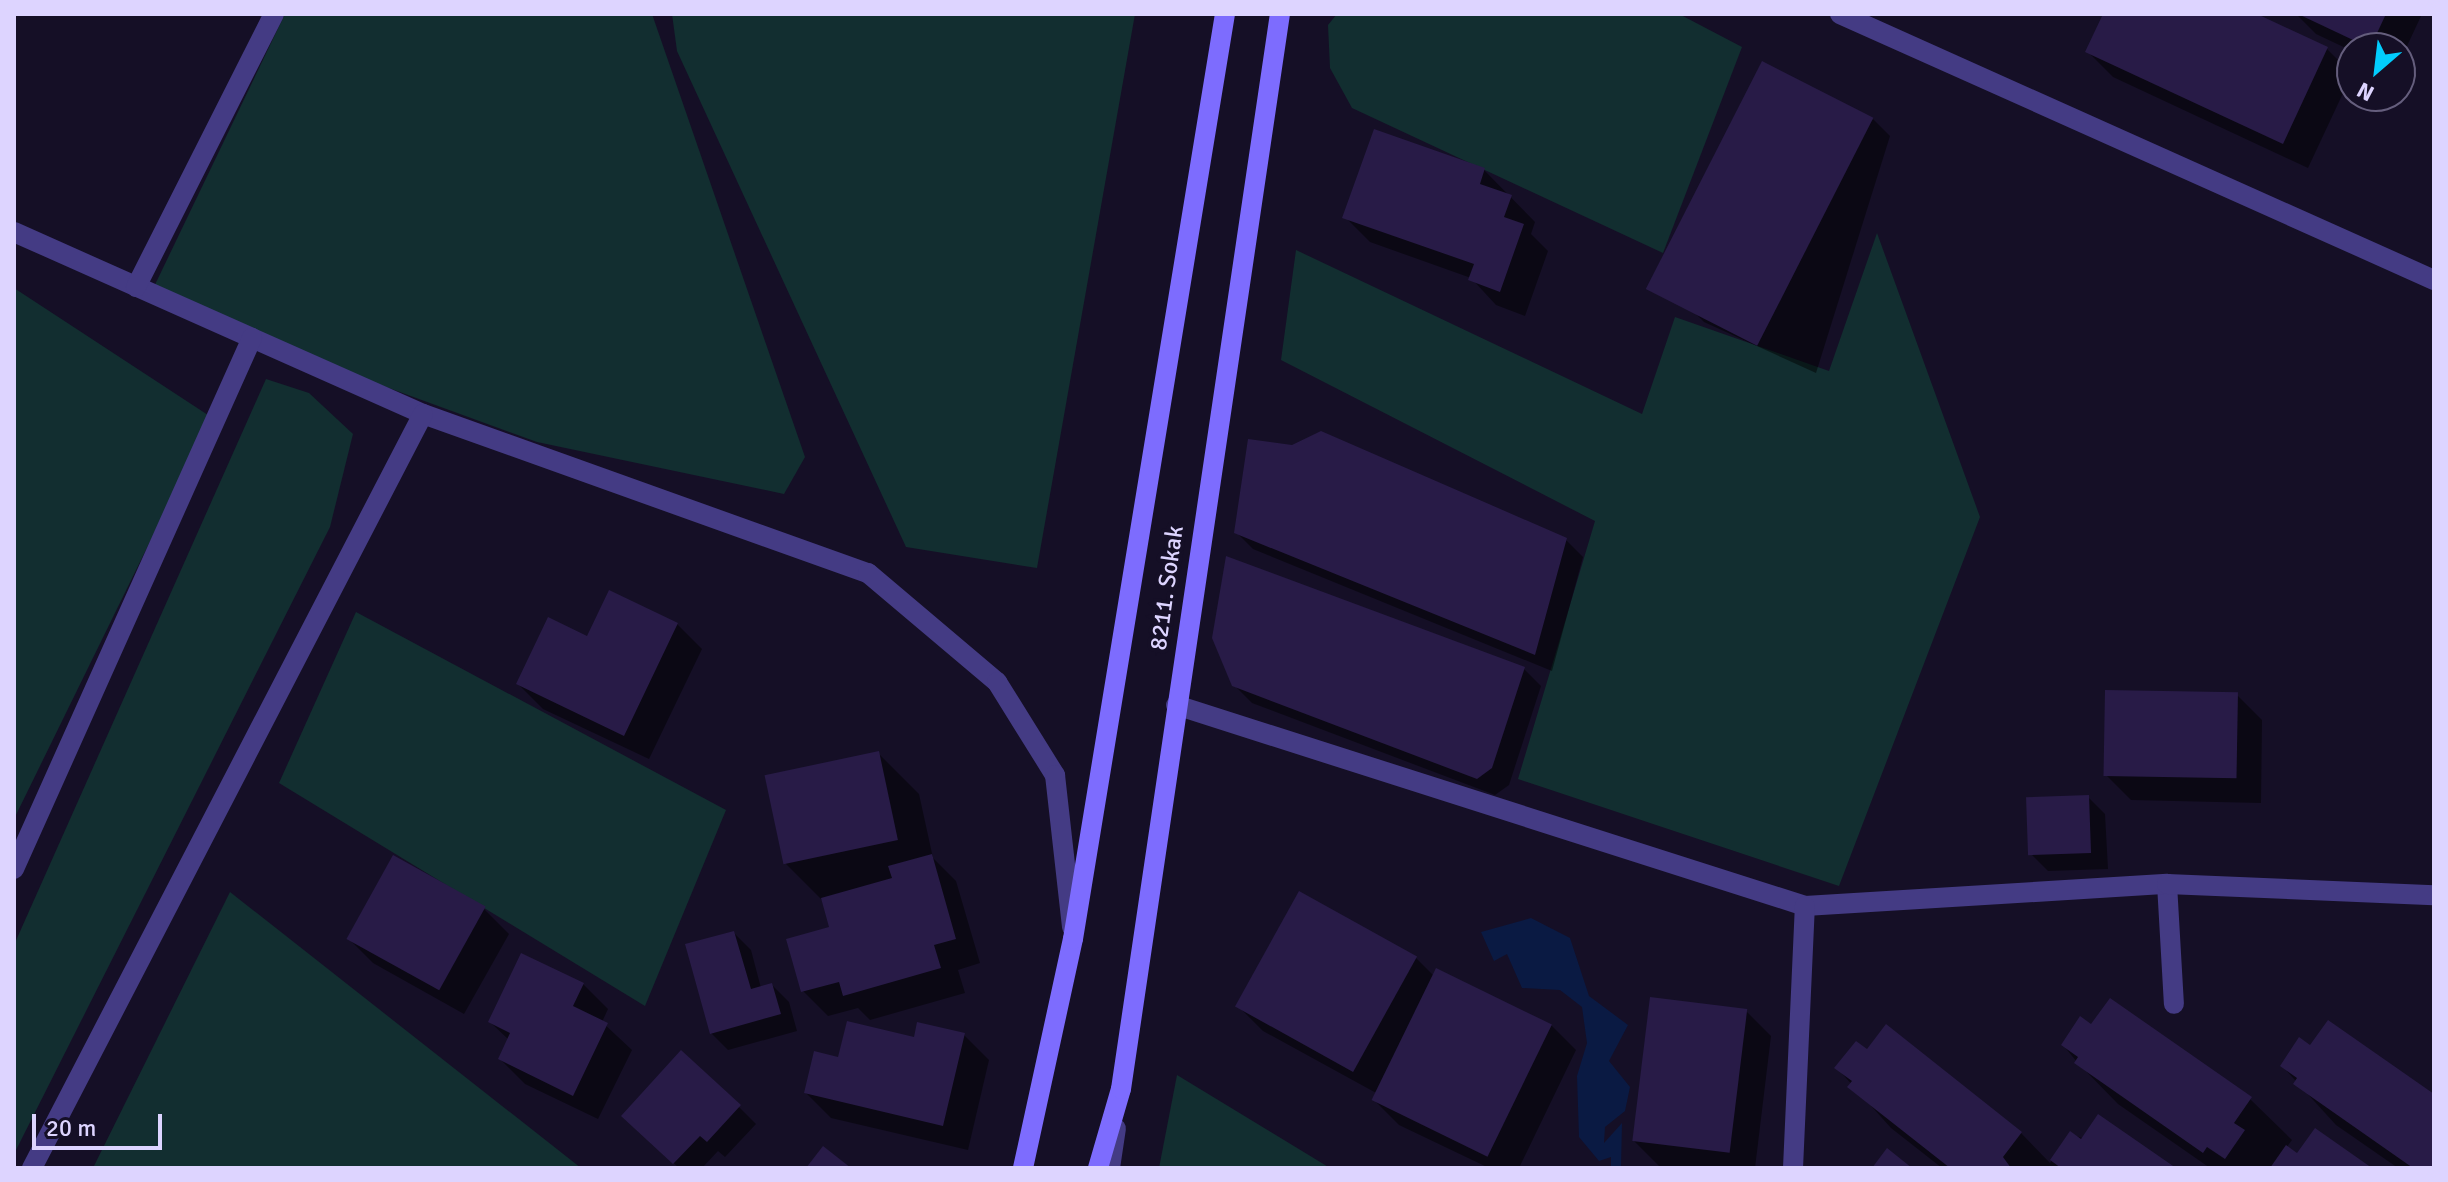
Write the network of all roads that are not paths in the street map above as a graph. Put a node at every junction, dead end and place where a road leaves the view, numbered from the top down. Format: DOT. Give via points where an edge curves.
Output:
graph roads {
  1 [pos="274,14"];
  2 [pos="1225,14"];
  3 [pos="1280,14"];
  4 [pos="1840,14"];
  5 [pos="14,232"];
  6 [pos="2434,280"];
  7 [pos="136,287"];
  8 [pos="252,338"];
  9 [pos="423,414"];
  10 [pos="1176,705"];
  11 [pos="14,869"];
  12 [pos="2167,884"];
  13 [pos="2434,895"];
  14 [pos="1805,906"];
  15 [pos="1073,939"];
  16 [pos="2174,1004"];
  17 [pos="1121,1089"];
  18 [pos="32,1168"];
  19 [pos="1023,1168"];
  20 [pos="1098,1168"];
  21 [pos="1110,1168"];
  22 [pos="1793,1168"];
  1 -- 7 [label="street"];
  2 -- 15 [label="street"];
  3 -- 10 [label="street, 8211. Sokak"];
  4 -- 6 [label="street"];
  5 -- 7 [label="street"];
  7 -- 8 [label="street"];
  8 -- 9 [label="street"];
  8 -- 11 [label="street"];
  9 -- 15 [label="street" via="868,573 997,682 1055,775"];
  9 -- 18 [label="street"];
  10 -- 14 [label="street"];
  10 -- 17 [label="street, 8211. Sokak"];
  12 -- 13 [label="street"];
  12 -- 14 [label="street"];
  12 -- 16 [label="street"];
  14 -- 22 [label="street"];
  15 -- 19 [label="street"];
  17 -- 20 [label="street, 8211. Sokak"];
  17 -- 21 [label="street"];
}
